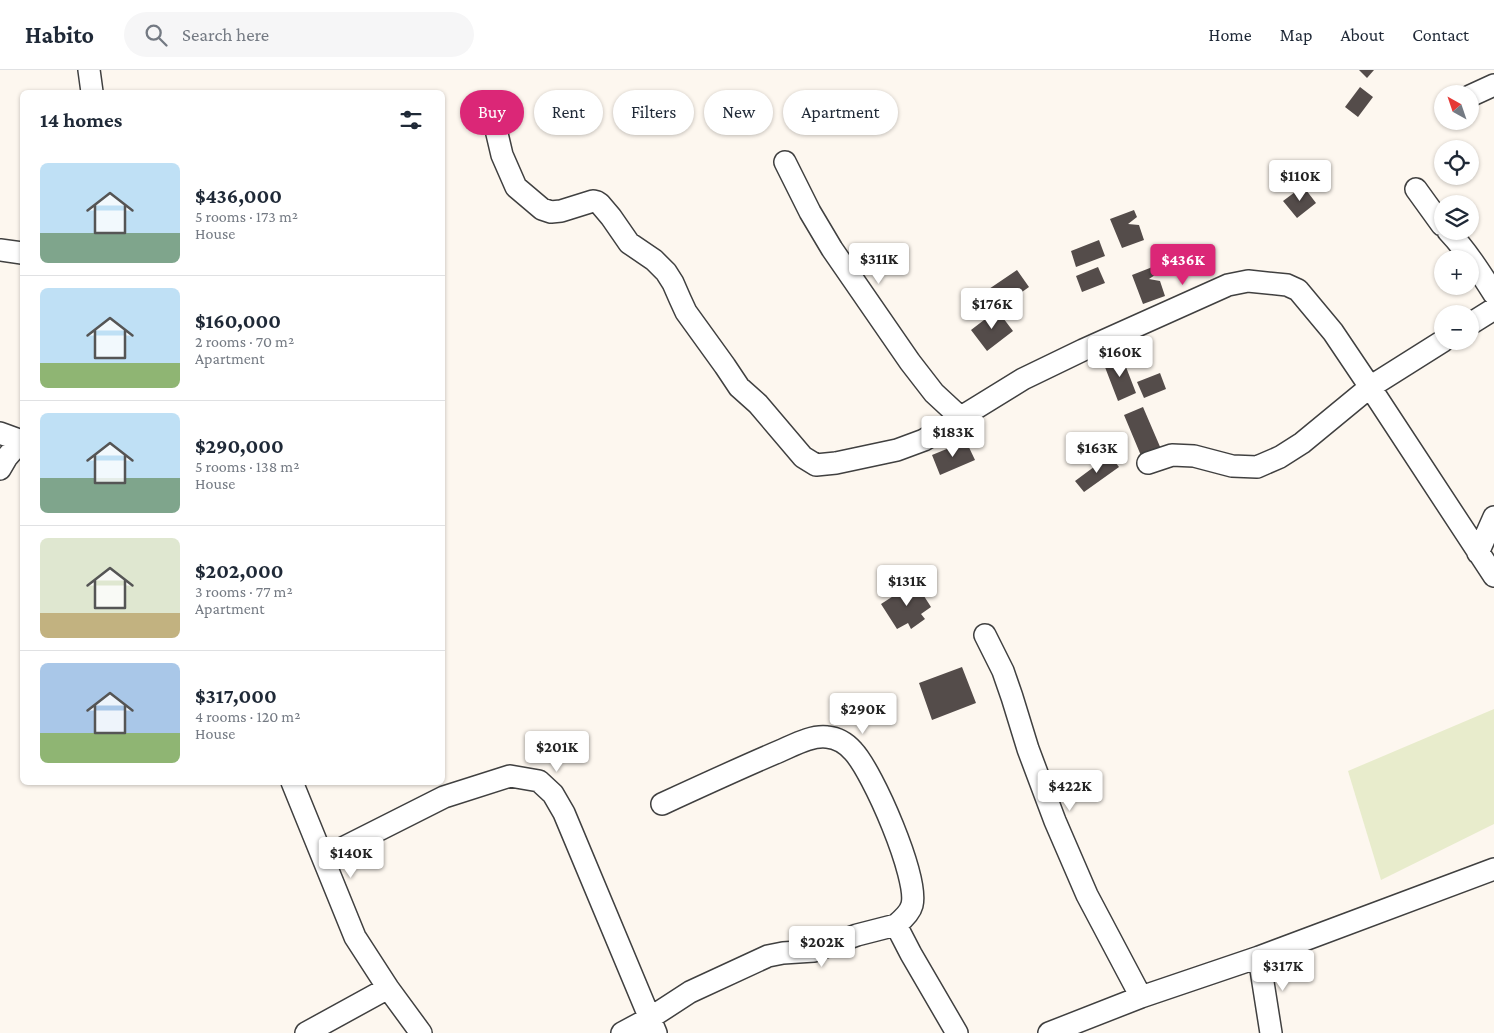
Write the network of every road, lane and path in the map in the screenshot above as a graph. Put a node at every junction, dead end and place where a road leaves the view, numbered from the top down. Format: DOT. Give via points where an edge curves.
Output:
graph roads {
  1 [pos="89,70"];
  2 [pos="1494,85"];
  3 [pos="92,90"];
  4 [pos="1479,92"];
  5 [pos="497,135"];
  6 [pos="785,162"];
  7 [pos="1416,189"];
  8 [pos="1434,214"];
  9 [pos="1455,240"];
  10 [pos="0,250"];
  11 [pos="20,253"];
  12 [pos="1494,294"];
  13 [pos="1494,309"];
  14 [pos="1479,318"];
  15 [pos="1434,346"];
  16 [pos="1370,387"];
  17 [pos="961,418"];
  18 [pos="0,433"];
  19 [pos="20,440"];
  20 [pos="20,443"];
  21 [pos="1148,463"];
  22 [pos="0,469"];
  23 [pos="1494,517"];
  24 [pos="1478,553"];
  25 [pos="1494,576"];
  26 [pos="985,635"];
  27 [pos="293,785"];
  28 [pos="662,804"];
  29 [pos="323,858"];
  30 [pos="1494,869"];
  31 [pos="896,925"];
  32 [pos="1259,957"];
  33 [pos="388,988"];
  34 [pos="1141,997"];
  35 [pos="653,1026"];
  36 [pos="306,1033"];
  37 [pos="422,1033"];
  38 [pos="622,1033"];
  39 [pos="957,1033"];
  40 [pos="1050,1033"];
  41 [pos="1271,1033"];
  1 -- 3 [label="street"];
  2 -- 4 [label="street"];
  5 -- 17 [label="street" via="516,187 542,209 561,211 597,202 629,243 666,272 686,312 739,387 816,466 896,450 924,440"];
  6 -- 17 [label="street" via="832,249 910,362 934,393"];
  7 -- 8 [label="street"];
  9 -- 12 [label="street"];
  10 -- 11 [label="street"];
  13 -- 14 [label="street"];
  15 -- 16 [label="street"];
  16 -- 17 [label="street" via="1298,290 1248,281 1228,285 1082,350 1023,380"];
  16 -- 21 [label="street" via="1302,443 1257,467 1232,466 1194,456 1172,455"];
  16 -- 24 [label="street"];
  18 -- 19 [label="street"];
  20 -- 22 [label="street"];
  23 -- 24 [label="street"];
  24 -- 25 [label="street"];
  26 -- 34 [label="street" via="1003,671 1054,821 1087,895"];
  27 -- 29 [label="street"];
  28 -- 31 [label="street" via="808,740 825,736 840,740 854,751 882,800 908,872 914,896 912,907"];
  29 -- 33 [label="street" via="355,937"];
  29 -- 35 [label="street" via="444,797 510,776 539,781 553,794 564,813"];
  30 -- 32 [label="street"];
  31 -- 35 [label="street" via="814,951 768,956 690,992"];
  31 -- 39 [label="street"];
  32 -- 34 [label="street"];
  32 -- 41 [label="street"];
  33 -- 36 [label="street"];
  33 -- 37 [label="street"];
  34 -- 40 [label="street"];
  35 -- 38 [label="street"];
}
